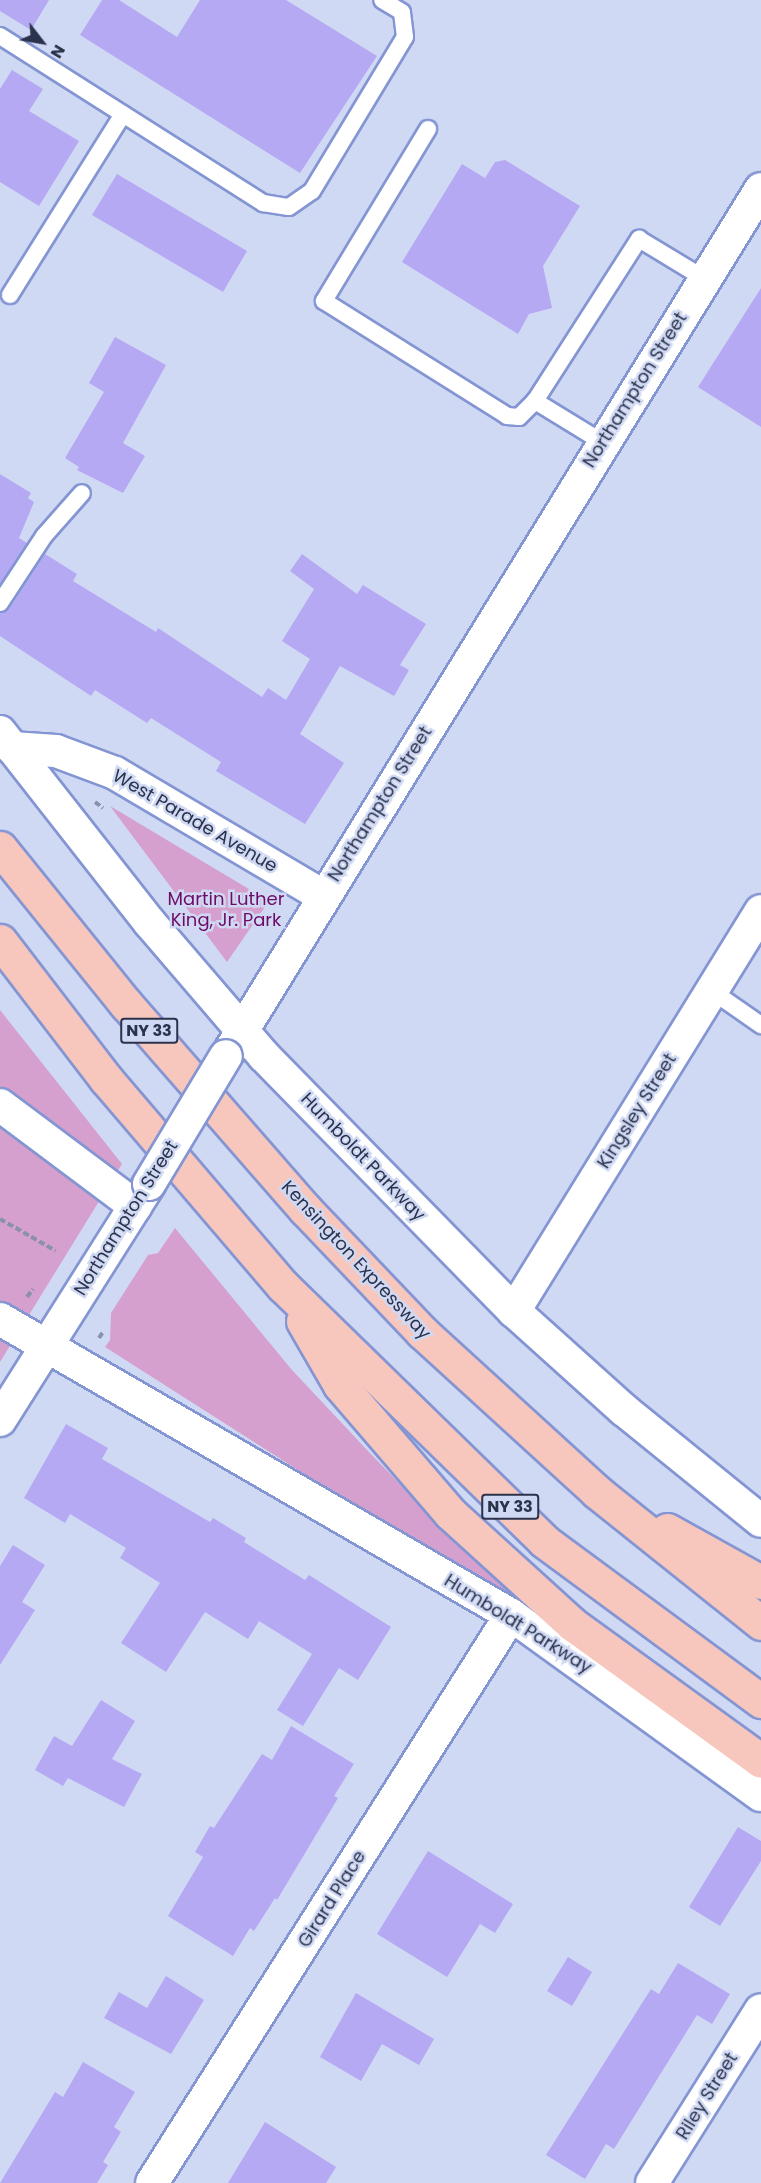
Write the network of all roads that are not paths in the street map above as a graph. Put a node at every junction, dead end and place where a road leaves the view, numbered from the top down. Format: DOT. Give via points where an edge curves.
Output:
graph roads {
  1 [pos="382,0"];
  2 [pos="0,36"];
  3 [pos="123,114"];
  4 [pos="428,129"];
  5 [pos="761,189"];
  6 [pos="705,279"];
  7 [pos="10,295"];
  8 [pos="535,401"];
  9 [pos="602,442"];
  10 [pos="82,494"];
  11 [pos="0,603"];
  12 [pos="6,740"];
  13 [pos="0,848"];
  14 [pos="323,896"];
  15 [pos="761,911"];
  16 [pos="0,941"];
  17 [pos="712,991"];
  18 [pos="761,1024"];
  19 [pos="234,1044"];
  20 [pos="0,1105"];
  21 [pos="142,1195"];
  22 [pos="283,1286"];
  23 [pos="514,1311"];
  24 [pos="0,1319"];
  25 [pos="44,1347"];
  26 [pos="0,1420"];
  27 [pos="597,1492"];
  28 [pos="761,1521"];
  29 [pos="761,1582"];
  30 [pos="511,1615"];
  31 [pos="761,1623"];
  32 [pos="761,1701"];
  33 [pos="761,1761"];
  34 [pos="761,1795"];
  35 [pos="761,2010"];
  36 [pos="152,2183"];
  37 [pos="652,2183"];
  1 -- 3 [label="lane" via="402,12 405,37 312,191 289,207 263,203"];
  2 -- 3 [label="lane"];
  3 -- 7 [label="lane"];
  4 -- 8 [label="lane" via="324,302 507,416 519,417"];
  5 -- 6 [label="street, Northampton Street"];
  6 -- 8 [label="lane" via="639,239"];
  6 -- 9 [label="street, Northampton Street"];
  8 -- 9 [label="lane"];
  9 -- 14 [label="street, Northampton Street"];
  10 -- 11 [label="lane" via="44,536"];
  12 -- 14 [label="street, West Parade Avenue" via="56,751 116,774"];
  12 -- 19 [label="street, Humboldt Parkway"];
  13 -- 27 [label="highway, Kensington Expressway / NY 33" via="126,1004 313,1217 422,1332"];
  14 -- 19 [label="street, Northampton Street"];
  15 -- 17 [label="street, Kingsley Street"];
  16 -- 22 [label="highway, NY 33" via="106,1079"];
  17 -- 18 [label="lane"];
  17 -- 23 [label="street, Kingsley Street"];
  19 -- 21 [label="street, Northampton Street, bridge"];
  19 -- 23 [label="street, Humboldt Parkway"];
  20 -- 21 [label="street"];
  21 -- 25 [label="street, Northampton Street"];
  22 -- 32 [label="highway, NY 33" via="544,1541"];
  22 -- 33 [label="highway" via="340,1385 450,1513 572,1624"];
  23 -- 28 [label="street, Humboldt Parkway" via="624,1410"];
  24 -- 25 [label="street, Humboldt Parkway"];
  25 -- 26 [label="street, Northampton Street"];
  25 -- 30 [label="street, Humboldt Parkway"];
  27 -- 29 [label="highway"];
  27 -- 31 [label="highway, Kensington Expressway / NY 33"];
  30 -- 34 [label="street, Humboldt Parkway"];
  30 -- 36 [label="street, Girard Place"];
  35 -- 37 [label="street, Riley Street"];
}
